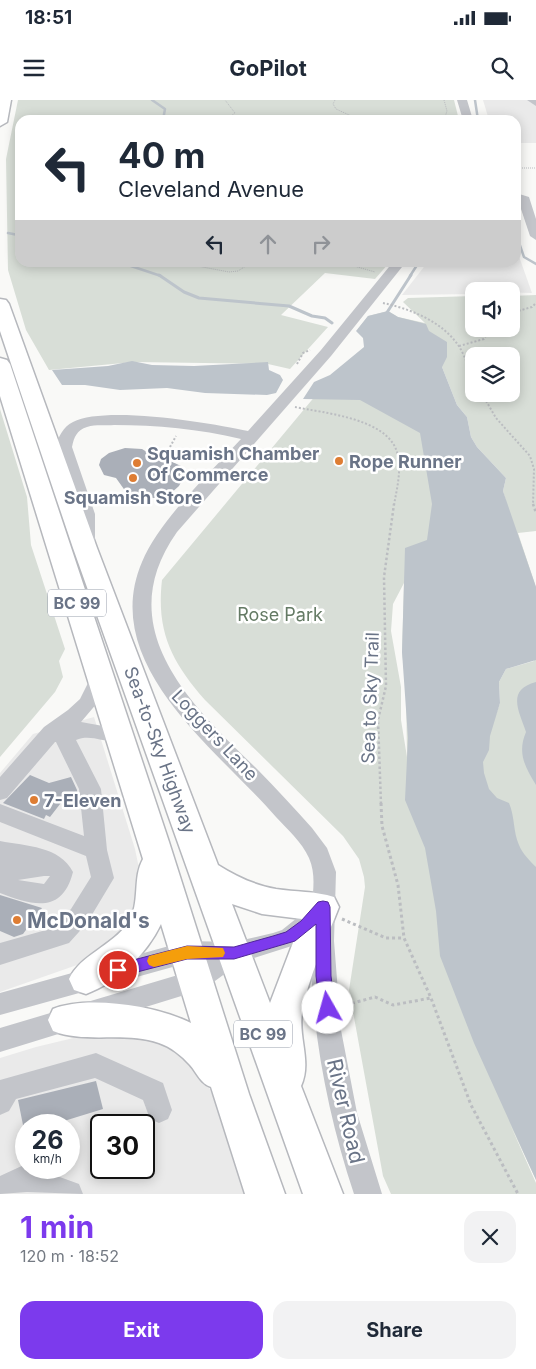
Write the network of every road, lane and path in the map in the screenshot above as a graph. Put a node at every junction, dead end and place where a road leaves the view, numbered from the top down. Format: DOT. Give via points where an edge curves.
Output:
graph roads {
  1 [pos="4,100"];
  2 [pos="225,100"];
  3 [pos="335,100"];
  4 [pos="444,100"];
  5 [pos="462,100"];
  6 [pos="532,100"];
  7 [pos="536,103"];
  8 [pos="232,115"];
  9 [pos="349,115"];
  10 [pos="446,115"];
  11 [pos="466,115"];
  12 [pos="0,122"];
  13 [pos="521,168"];
  14 [pos="536,168"];
  15 [pos="521,197"];
  16 [pos="536,236"];
  17 [pos="202,267"];
  18 [pos="245,267"];
  19 [pos="358,267"];
  20 [pos="396,267"];
  21 [pos="380,274"];
  22 [pos="370,300"];
  23 [pos="536,303"];
  24 [pos="0,304"];
  25 [pos="520,310"];
  26 [pos="485,337"];
  27 [pos="460,346"];
  28 [pos="465,358"];
  29 [pos="0,364"];
  30 [pos="487,402"];
  31 [pos="286,405"];
  32 [pos="250,436"];
  33 [pos="536,513"];
  34 [pos="85,548"];
  35 [pos="100,678"];
  36 [pos="57,735"];
  37 [pos="118,735"];
  38 [pos="0,792"];
  39 [pos="0,813"];
  40 [pos="154,842"];
  41 [pos="0,850"];
  42 [pos="96,850"];
  43 [pos="0,866"];
  44 [pos="56,867"];
  45 [pos="206,875"];
  46 [pos="0,883"];
  47 [pos="323,907"];
  48 [pos="404,938"];
  49 [pos="234,953"];
  50 [pos="0,954"];
  51 [pos="191,966"];
  52 [pos="86,979"];
  53 [pos="431,998"];
  54 [pos="0,1004"];
  55 [pos="328,1008"];
  56 [pos="65,1020"];
  57 [pos="0,1031"];
  58 [pos="26,1032"];
  59 [pos="0,1040"];
  60 [pos="231,1094"];
  61 [pos="0,1102"];
  62 [pos="159,1110"];
  63 [pos="293,1116"];
  64 [pos="0,1191"];
  65 [pos="69,1194"];
  66 [pos="265,1194"];
  67 [pos="323,1194"];
  68 [pos="368,1194"];
  69 [pos="518,1194"];
  1 -- 12 [label="highway"];
  2 -- 8 [label="path" via="235,112"];
  3 -- 9 [label="path" via="336,109"];
  4 -- 10 [label="path"];
  5 -- 11 [label="street"];
  6 -- 7 [label="street"];
  13 -- 14 [label="path"];
  15 -- 16 [label="street"];
  17 -- 18 [label="path" via="229,272"];
  19 -- 21 [label="path"];
  20 -- 22 [label="street, Loggers Lane"];
  22 -- 27 [label="path" via="400,307 424,318"];
  22 -- 32 [label="street, Loggers Lane"];
  23 -- 25 [label="path"];
  24 -- 34 [label="highway, Sea-to-Sky Highway / BC 99"];
  26 -- 27 [label="path"];
  27 -- 28 [label="path"];
  29 -- 35 [label="highway, Sea-to-Sky Highway / BC 99"];
  30 -- 33 [label="path" via="533,462 535,486 532,501"];
  31 -- 48 [label="path, Sea to Sky Trail" via="377,428 393,443 398,455 399,472 384,577 386,686 378,720 382,826 398,885"];
  32 -- 34 [label="street" via="153,420 94,421 74,428 65,437 64,447 87,514"];
  32 -- 47 [label="street, Loggers Lane" via="174,524 155,552 147,573 144,613 152,654 163,678 183,705 272,797 320,857 326,875"];
  34 -- 45 [label="highway, Sea-to-Sky Highway / BC 99"];
  35 -- 36 [label="street" via="93,698"];
  35 -- 37 [label="highway, Sea-to-Sky Highway / BC 99"];
  36 -- 37 [label="street" via="84,728"];
  36 -- 38 [label="street"];
  36 -- 42 [label="street" via="90,789"];
  37 -- 40 [label="highway, Sea-to-Sky Highway / BC 99"];
  39 -- 42 [label="street"];
  40 -- 51 [label="highway, Sea-to-Sky Highway / BC 99"];
  40 -- 52 [label="highway" via="155,886 143,929 134,942"];
  41 -- 44 [label="street" via="43,858 52,861"];
  42 -- 50 [label="street" via="103,878 79,916 61,936"];
  43 -- 44 [label="street" via="10,872"];
  44 -- 46 [label="street" via="62,872 62,879 51,892 39,895"];
  45 -- 47 [label="highway" via="225,888 256,900"];
  45 -- 49 [label="highway, Sea-to-Sky Highway / BC 99"];
  47 -- 48 [label="path" via="386,938"];
  47 -- 49 [label="street" via="306,926 290,937"];
  47 -- 55 [label="street, River Road"];
  47 -- 63 [label="highway" via="284,1016"];
  48 -- 53 [label="path, Sea to Sky Trail"];
  49 -- 51 [label="street"];
  49 -- 63 [label="highway, Sea-to-Sky Highway / BC 99"];
  51 -- 52 [label="street"];
  51 -- 56 [label="street"];
  51 -- 60 [label="highway, Sea-to-Sky Highway / BC 99"];
  52 -- 54 [label="street"];
  53 -- 55 [label="path" via="393,1005 375,997 366,1002"];
  53 -- 69 [label="path, Sea to Sky Trail" via="471,1105"];
  55 -- 68 [label="street, River Road" via="336,1081"];
  56 -- 58 [label="street"];
  56 -- 60 [label="highway" via="147,1023 173,1031 195,1043"];
  57 -- 58 [label="street"];
  58 -- 59 [label="street"];
  60 -- 66 [label="highway, Sea-to-Sky Highway / BC 99"];
  61 -- 62 [label="street" via="8,1089 96,1065 154,1092"];
  63 -- 67 [label="highway, Sea-to-Sky Highway / BC 99"];
  64 -- 65 [label="street" via="26,1178"];
}
